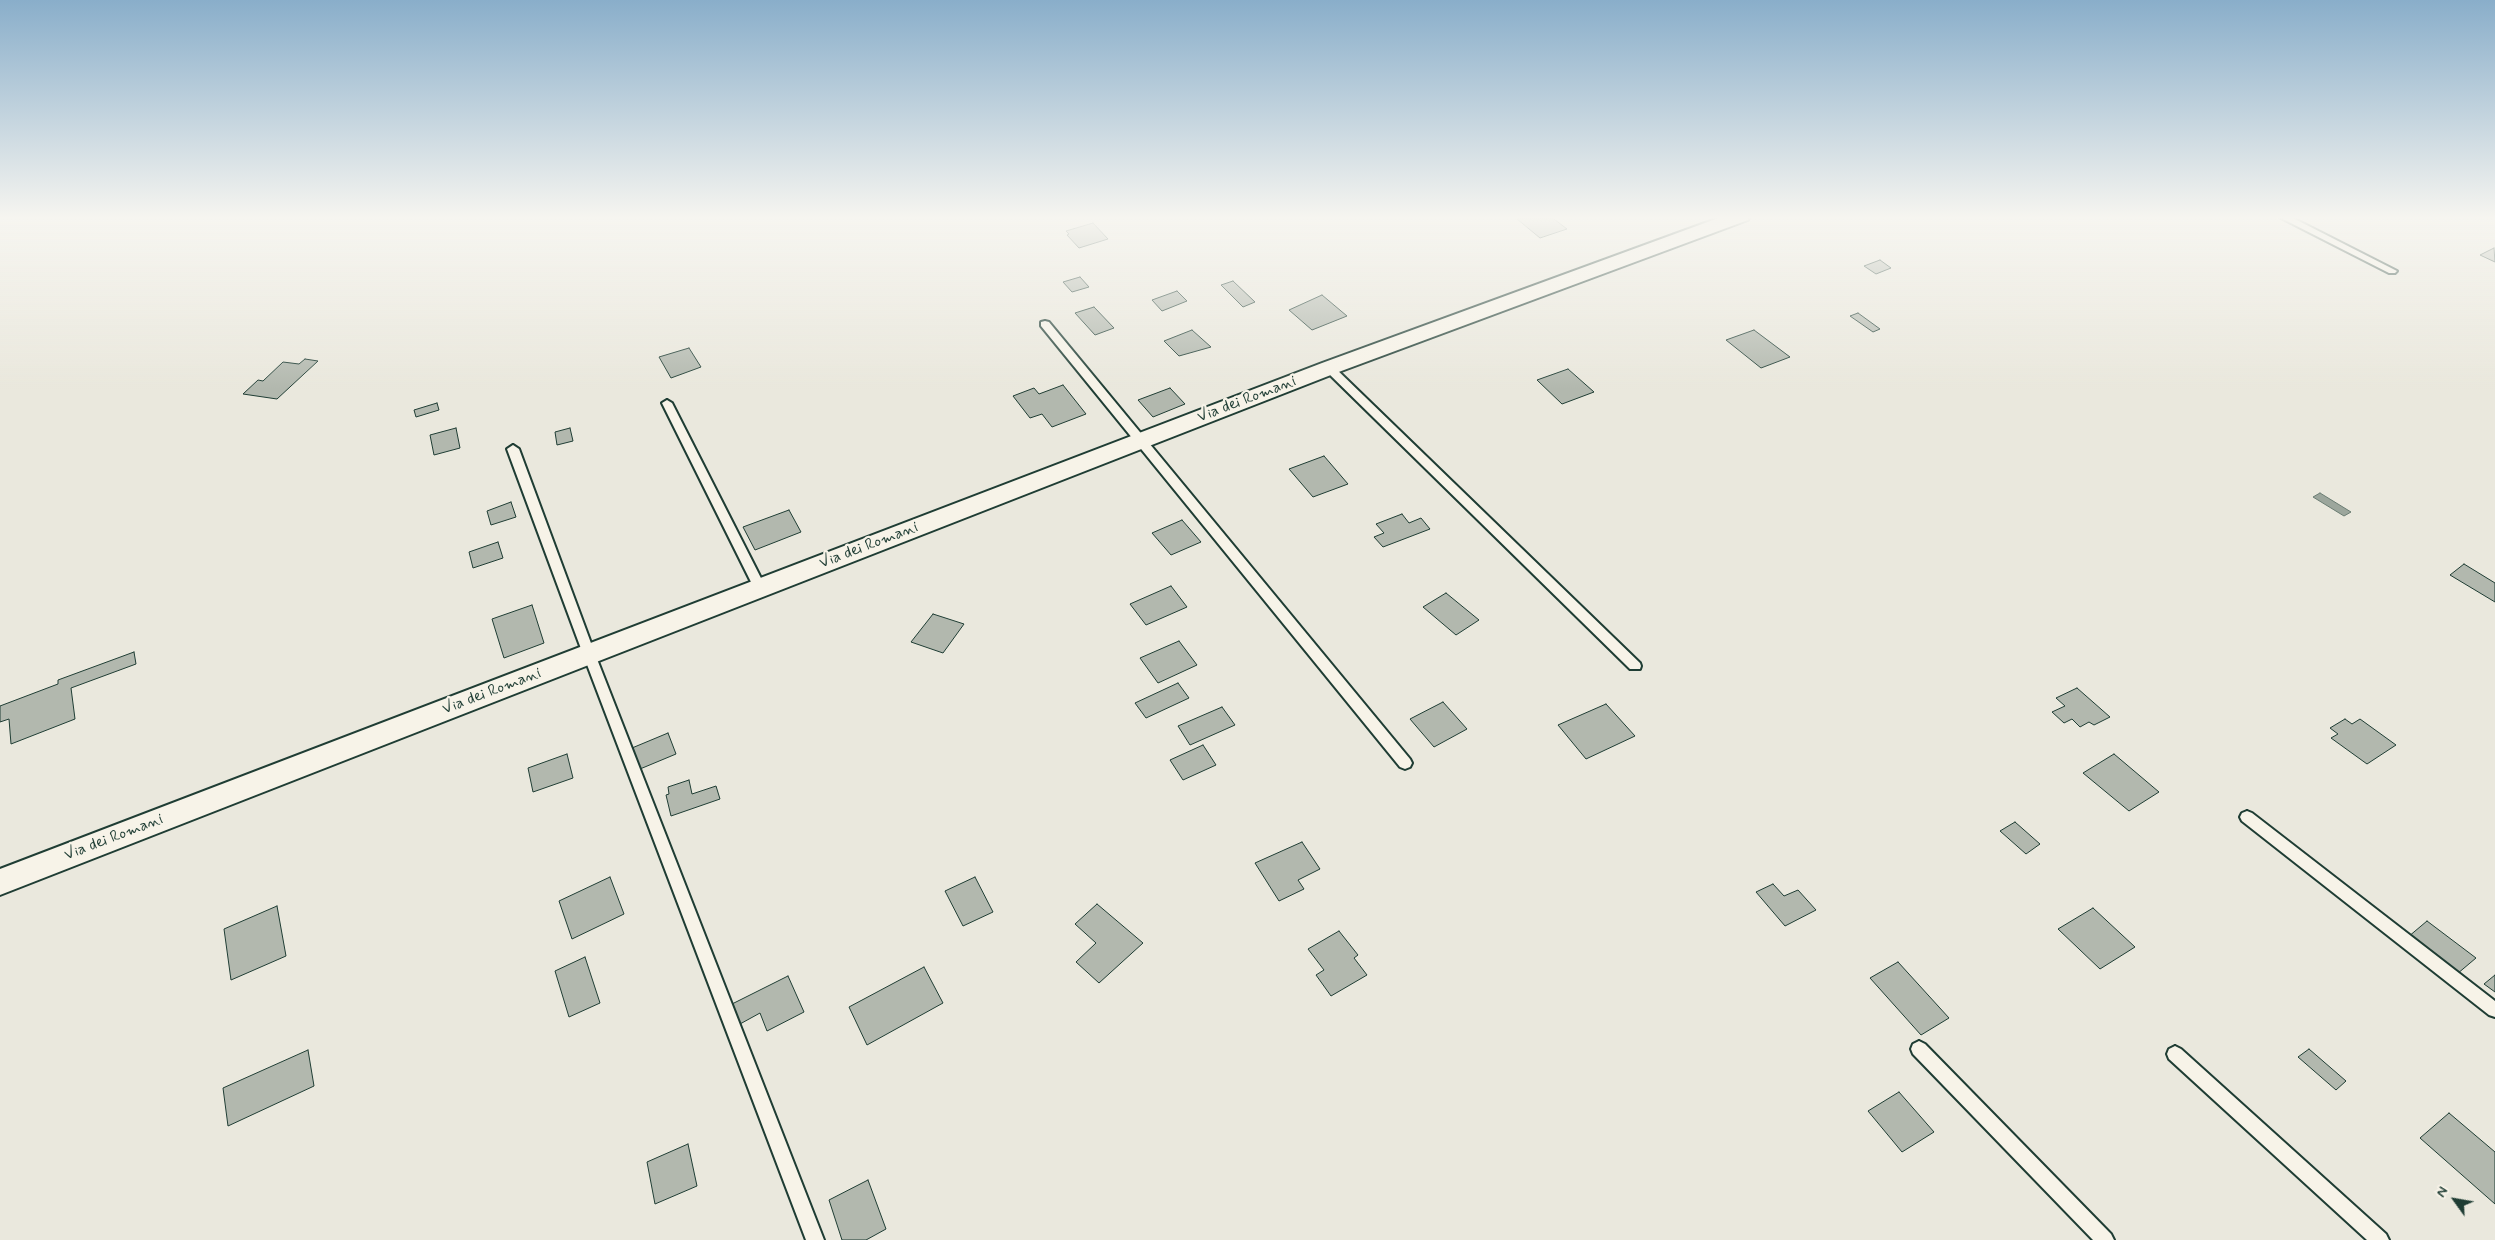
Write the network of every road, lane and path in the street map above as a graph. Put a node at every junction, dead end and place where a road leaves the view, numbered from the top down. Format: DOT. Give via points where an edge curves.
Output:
graph roads {
  1 [pos="1584,274"];
  2 [pos="1044,324"];
  3 [pos="1328,368"];
  4 [pos="667,403"];
  5 [pos="1141,441"];
  6 [pos="513,448"];
  7 [pos="760,588"];
  8 [pos="589,654"];
  9 [pos="1635,666"];
  10 [pos="1405,764"];
  11 [pos="2247,817"];
  12 [pos="0,882"];
  13 [pos="2495,1010"];
  14 [pos="1919,1049"];
  15 [pos="2175,1054"];
  16 [pos="815,1240"];
  17 [pos="2105,1240"];
  18 [pos="2380,1240"];
  1 -- 3 [label="street, Via dei Romani"];
  2 -- 5 [label="lane"];
  3 -- 5 [label="street, Via dei Romani"];
  3 -- 9 [label="lane"];
  4 -- 7 [label="lane"];
  5 -- 7 [label="street, Via dei Romani"];
  5 -- 10 [label="lane"];
  6 -- 8 [label="lane"];
  7 -- 8 [label="street, Via dei Romani"];
  8 -- 12 [label="street, Via dei Romani"];
  8 -- 16 [label="lane"];
  11 -- 13 [label="lane"];
  14 -- 17 [label="lane"];
  15 -- 18 [label="lane"];
}
